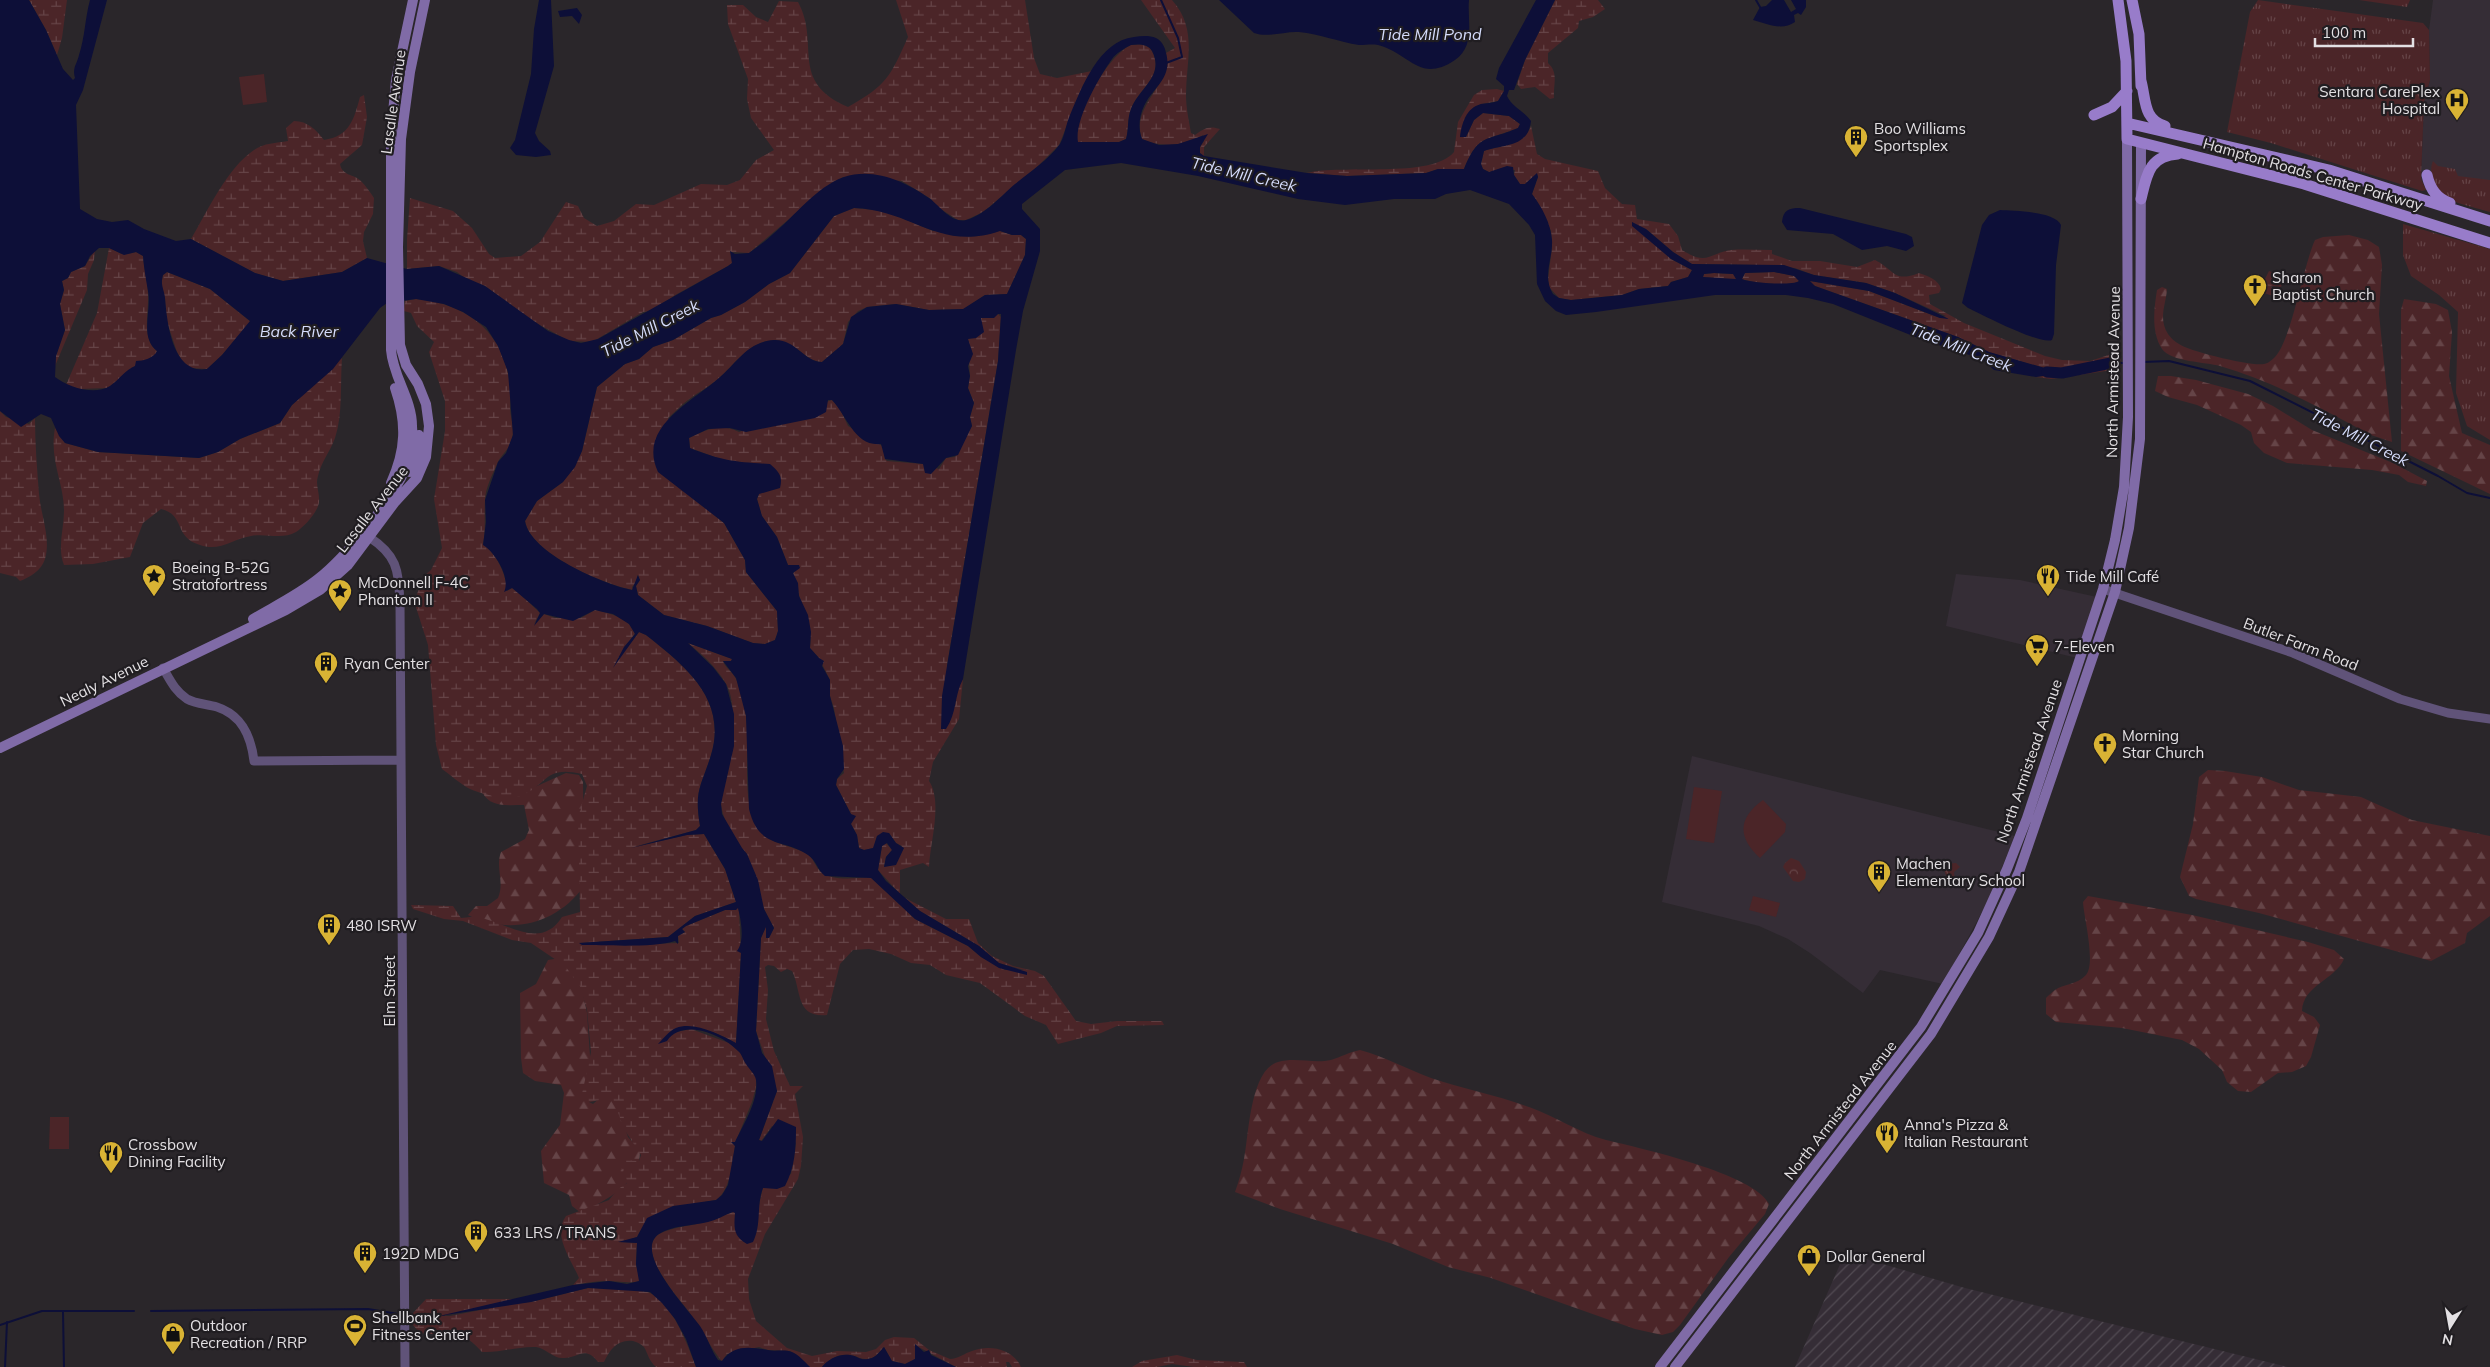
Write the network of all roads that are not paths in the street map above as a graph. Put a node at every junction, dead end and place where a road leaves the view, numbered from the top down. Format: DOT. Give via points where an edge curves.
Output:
graph roads {
  1 [pos="413,0"];
  2 [pos="425,0"];
  3 [pos="2118,0"];
  4 [pos="2132,0"];
  5 [pos="2142,81"];
  6 [pos="2127,91"];
  7 [pos="2094,114"];
  8 [pos="2127,123"];
  9 [pos="2141,126"];
  10 [pos="2127,139"];
  11 [pos="2142,143"];
  12 [pos="2253,152"];
  13 [pos="2185,153"];
  14 [pos="2427,175"];
  15 [pos="2141,199"];
  16 [pos="2490,216"];
  17 [pos="2490,221"];
  18 [pos="2490,243"];
  19 [pos="394,247"];
  20 [pos="394,312"];
  21 [pos="391,350"];
  22 [pos="382,505"];
  23 [pos="369,537"];
  24 [pos="2103,589"];
  25 [pos="2115,592"];
  26 [pos="221,640"];
  27 [pos="163,668"];
  28 [pos="2490,719"];
  29 [pos="0,748"];
  30 [pos="401,760"];
  31 [pos="404,1367"];
  32 [pos="1660,1367"];
  33 [pos="1675,1367"];
  1 -- 19 [label="main road, Lasalle Avenue" via="396,80 393,117"];
  2 -- 19 [label="main road, Lasalle Avenue" via="410,72 401,139"];
  3 -- 6 [label="main road, North Armistead Avenue" via="2125,43"];
  4 -- 5 [label="main road, North Armistead Avenue" via="2139,34"];
  5 -- 9 [label="main road, North Armistead Avenue"];
  5 -- 12 [label="main road" via="2146,111 2156,123 2217,138"];
  6 -- 7 [label="main road" via="2112,107"];
  6 -- 8 [label="main road, North Armistead Avenue"];
  8 -- 9 [label="main road, Hampton Roads Center Parkway"];
  8 -- 10 [label="main road, North Armistead Avenue"];
  9 -- 11 [label="main road, North Armistead Avenue"];
  9 -- 12 [label="main road, Hampton Roads Center Parkway"];
  10 -- 11 [label="main road, Hampton Roads Center Parkway"];
  10 -- 24 [label="main road, North Armistead Avenue" via="2129,349 2126,471"];
  11 -- 13 [label="main road, Hampton Roads Center Parkway"];
  11 -- 15 [label="main road, North Armistead Avenue"];
  12 -- 17 [label="main road, Hampton Roads Center Parkway" via="2329,170"];
  13 -- 15 [label="main road" via="2169,154 2155,162 2149,170"];
  13 -- 18 [label="main road, Hampton Roads Center Parkway" via="2338,194"];
  14 -- 16 [label="main road" via="2438,197"];
  15 -- 25 [label="main road, North Armistead Avenue" via="2140,439 2129,528"];
  19 -- 20 [label="main road, Lasalle Avenue"];
  20 -- 21 [label="main road, Lasalle Avenue"];
  20 -- 23 [label="main road, Lasalle Avenue" via="403,357 426,404 428,449 417,478"];
  21 -- 22 [label="main road, Lasalle Avenue" via="392,366 409,406 412,436 406,469"];
  21 -- 22 [label="main road, Lasalle Avenue" via="414,402 419,436 409,474"];
  22 -- 26 [label="main road, Lasalle Avenue" via="366,528 319,579"];
  23 -- 26 [label="main road, Lasalle Avenue" via="348,565 320,590 286,610"];
  23 -- 30 [label="street, Elm Street" via="391,555 398,573"];
  24 -- 25 [label="street, Butler Farm Road"];
  24 -- 32 [label="main road, North Armistead Avenue" via="2027,818 1989,911 1962,963 1912,1040"];
  25 -- 28 [label="street, Butler Farm Road" via="2293,653 2408,701 2448,713"];
  25 -- 33 [label="main road, North Armistead Avenue" via="2019,872 1971,969 1922,1047"];
  26 -- 27 [label="main road, Nealy Avenue"];
  27 -- 29 [label="main road, Nealy Avenue"];
  27 -- 30 [label="street" via="175,689 188,700 227,711 238,719 252,743 254,761"];
  30 -- 31 [label="street, Elm Street"];
}
